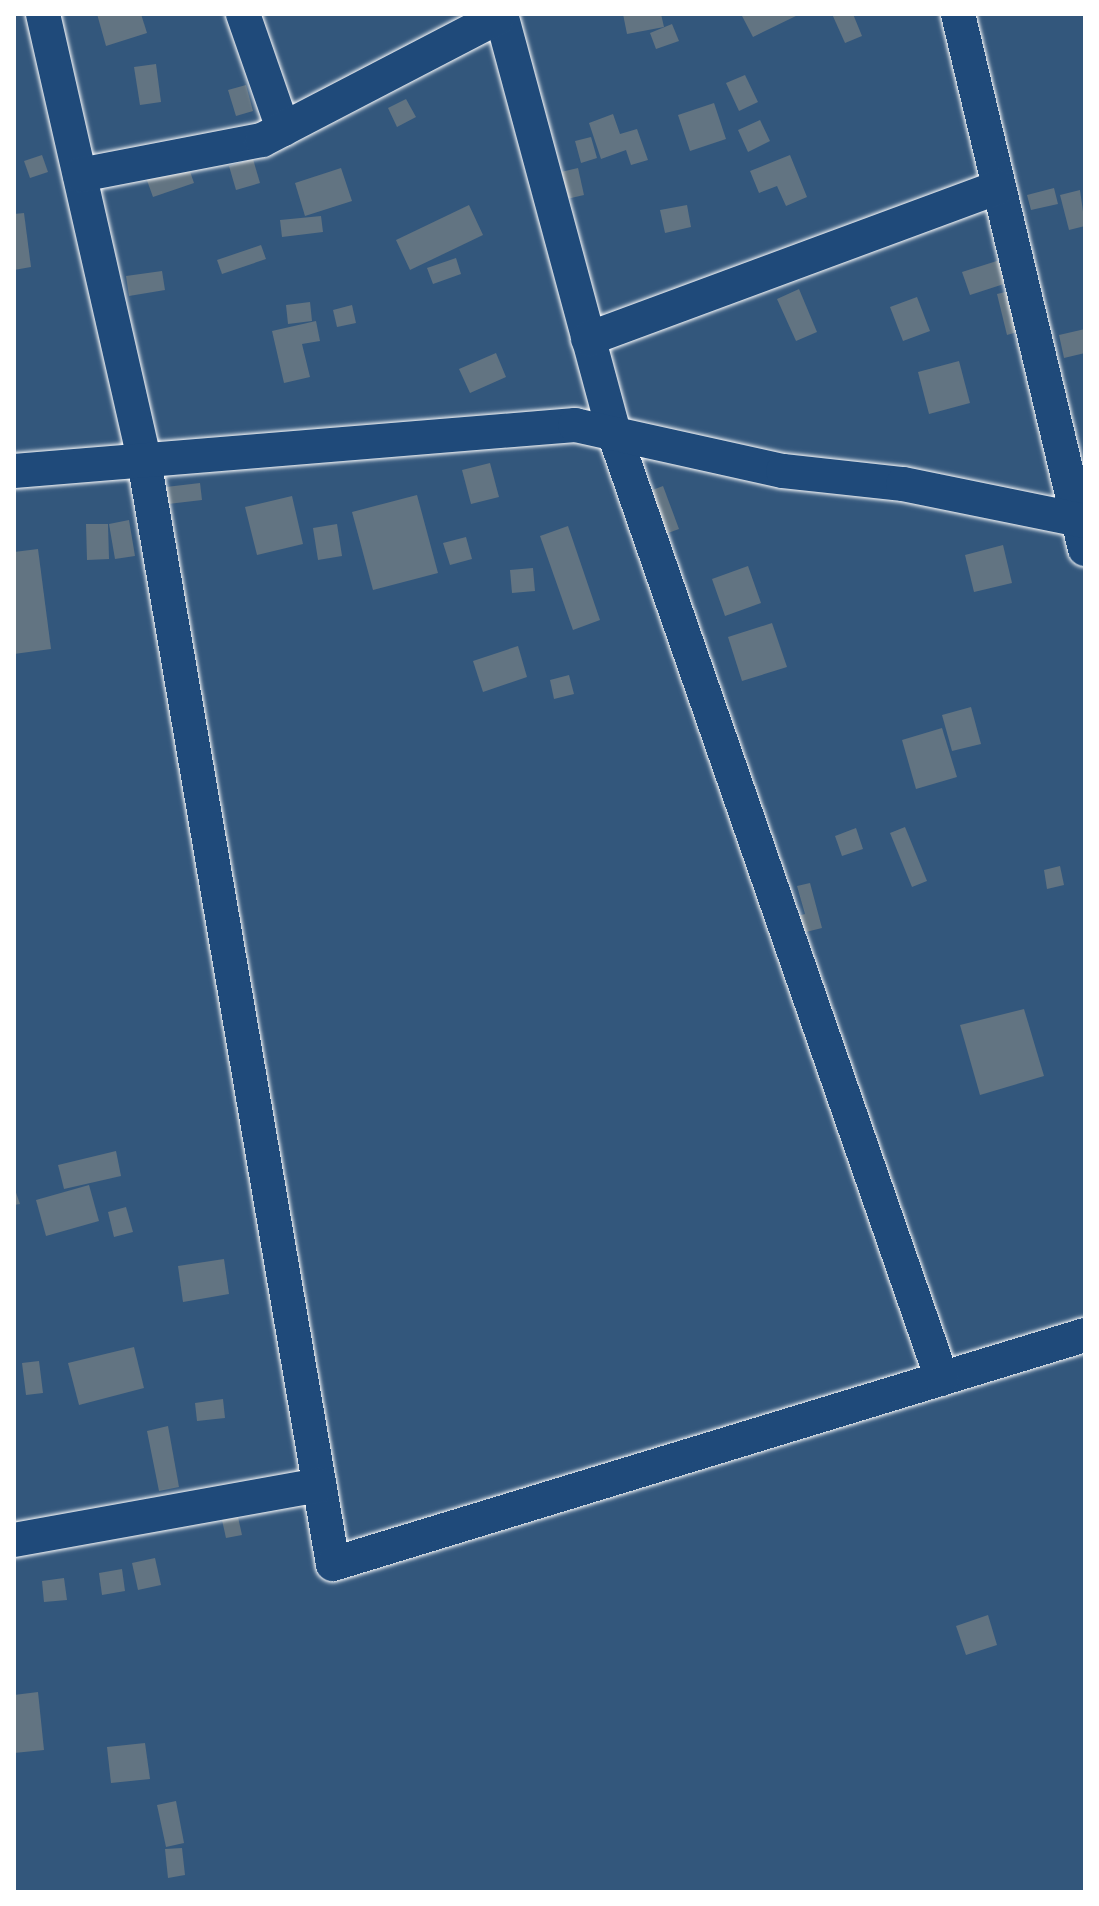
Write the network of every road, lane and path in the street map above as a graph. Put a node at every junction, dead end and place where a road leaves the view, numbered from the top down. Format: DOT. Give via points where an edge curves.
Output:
graph roads {
  1 [pos="43,14"];
  2 [pos="243,14"];
  3 [pos="958,14"];
  4 [pos="500,15"];
  5 [pos="283,129"];
  6 [pos="80,175"];
  7 [pos="999,187"];
  8 [pos="588,339"];
  9 [pos="614,433"];
  10 [pos="144,460"];
  11 [pos="14,471"];
  12 [pos="1083,530"];
  13 [pos="1085,1335"];
  14 [pos="942,1379"];
  15 [pos="319,1485"];
  16 [pos="14,1540"];
  1 -- 6 [label="street"];
  2 -- 5 [label="street"];
  3 -- 7 [label="street"];
  4 -- 5 [label="street"];
  4 -- 8 [label="street"];
  5 -- 6 [label="street" via="262,140"];
  6 -- 10 [label="street"];
  7 -- 8 [label="street"];
  7 -- 12 [label="street"];
  8 -- 9 [label="street"];
  9 -- 10 [label="street" via="575,425"];
  9 -- 12 [label="street" via="783,471 903,484"];
  9 -- 14 [label="street"];
  10 -- 11 [label="street"];
  10 -- 15 [label="street"];
  13 -- 14 [label="street"];
  14 -- 15 [label="street" via="333,1564"];
  15 -- 16 [label="street"];
}
